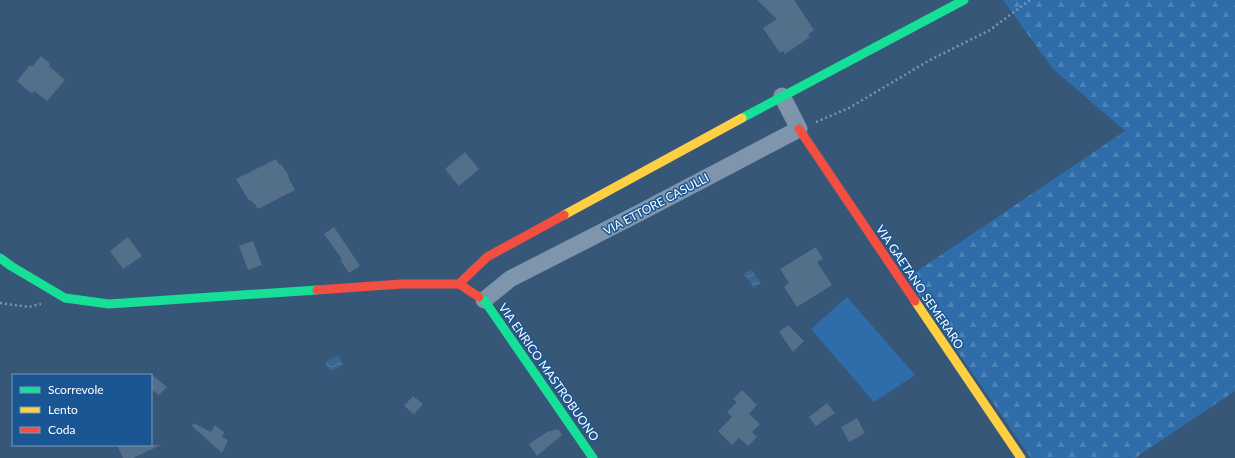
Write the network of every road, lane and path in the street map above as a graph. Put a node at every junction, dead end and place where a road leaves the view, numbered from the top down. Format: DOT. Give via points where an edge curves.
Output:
graph roads {
  1 [pos="964,0"];
  2 [pos="1030,0"];
  3 [pos="782,96"];
  4 [pos="799,129"];
  5 [pos="0,258"];
  6 [pos="459,284"];
  7 [pos="65,298"];
  8 [pos="484,300"];
  9 [pos="0,303"];
  10 [pos="593,458"];
  11 [pos="1022,458"];
  1 -- 3 [label="street"];
  2 -- 4 [label="path" via="990,30 930,60 849,108"];
  3 -- 4 [label="street"];
  3 -- 6 [label="street" via="486,257"];
  4 -- 8 [label="street, VIA ETTORE CASULLI" via="510,279"];
  4 -- 11 [label="street, VIA GAETANO SEMERARO"];
  5 -- 7 [label="street"];
  6 -- 7 [label="street" via="401,284 109,304"];
  6 -- 8 [label="street"];
  7 -- 9 [label="path" via="28,307"];
  8 -- 10 [label="street, VIA ENRICO MASTROBUONO"];
}
